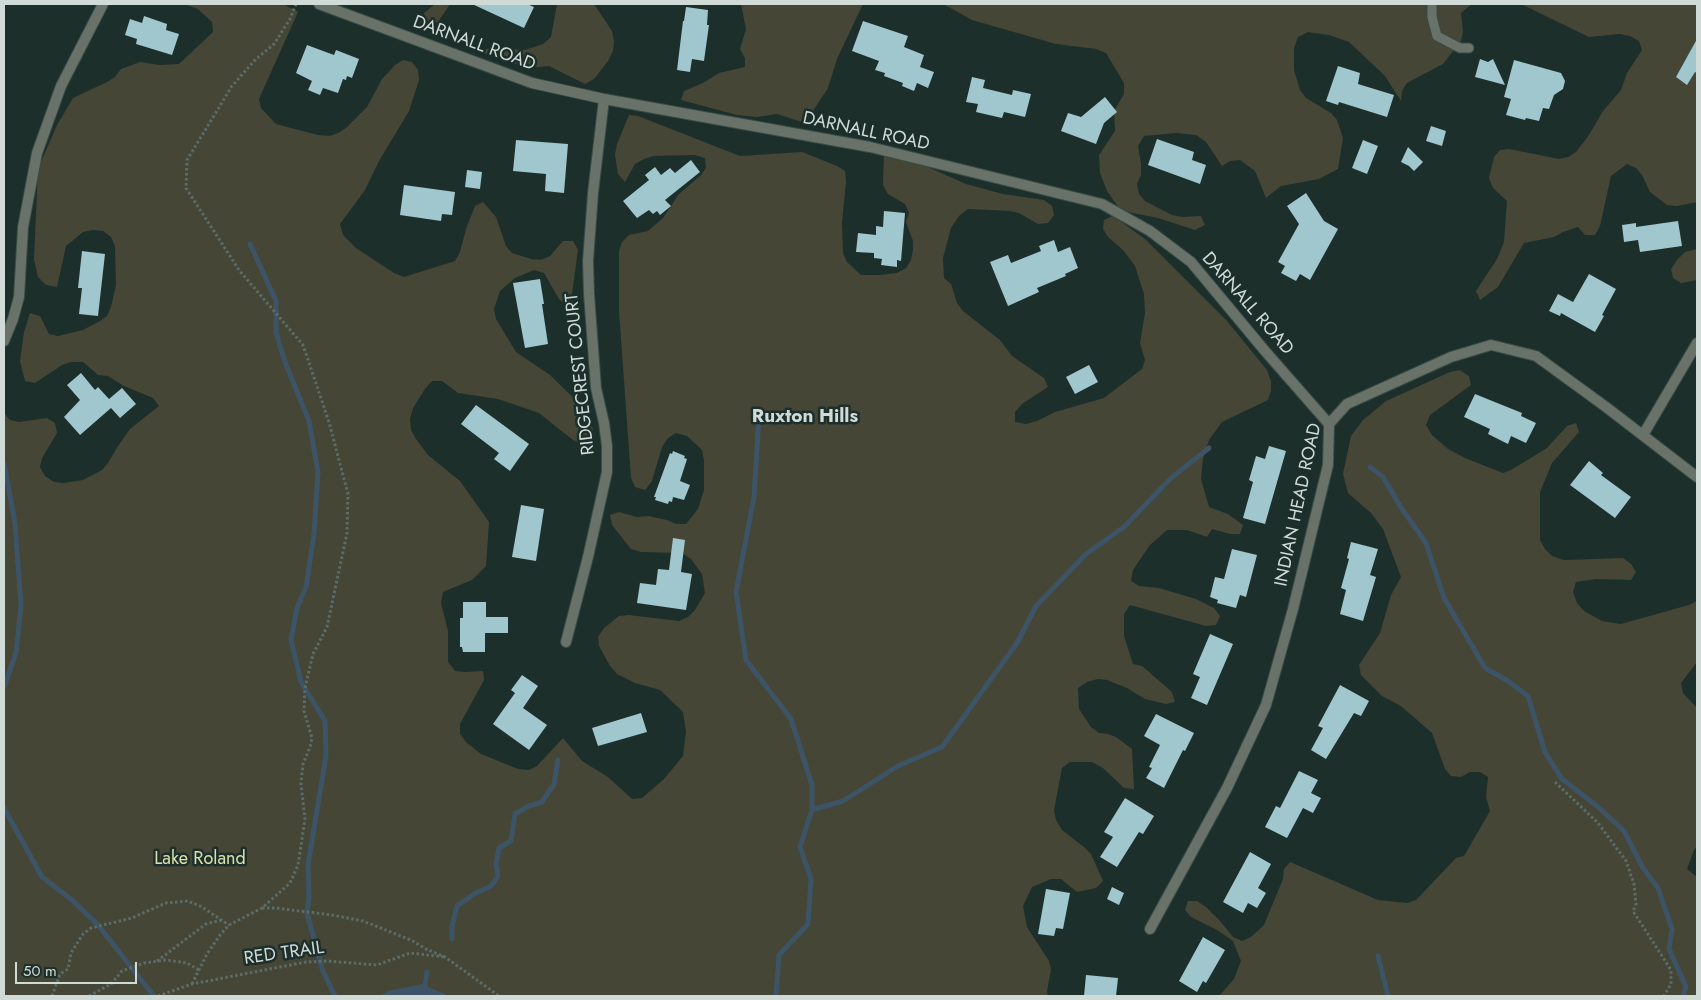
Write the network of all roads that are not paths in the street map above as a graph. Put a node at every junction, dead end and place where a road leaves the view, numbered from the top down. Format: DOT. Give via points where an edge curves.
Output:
graph roads {
  1 [pos="103,4"];
  2 [pos="319,4"];
  3 [pos="1432,4"];
  4 [pos="1469,48"];
  5 [pos="604,99"];
  6 [pos="4,341"];
  7 [pos="1697,343"];
  8 [pos="1330,424"];
  9 [pos="1643,435"];
  10 [pos="1697,477"];
  11 [pos="566,642"];
  12 [pos="1150,929"];
  1 -- 6 [label="street" via="61,86 37,153 23,227 18,297"];
  2 -- 5 [label="street, DARNALL ROAD" via="532,83"];
  3 -- 4 [label="lane" via="1438,36 1460,48"];
  5 -- 8 [label="street, DARNALL ROAD" via="870,147 1102,204 1150,231 1191,262"];
  5 -- 11 [label="street, RIDGECREST COURT" via="588,269 596,388 604,422 607,472"];
  7 -- 9 [label="street"];
  8 -- 9 [label="street, INDIAN HEAD ROAD" via="1347,404 1451,356 1491,344 1536,356"];
  8 -- 12 [label="street, INDIAN HEAD ROAD" via="1328,465 1266,705 1227,788"];
  9 -- 10 [label="street, INDIAN HEAD ROAD"];
}
